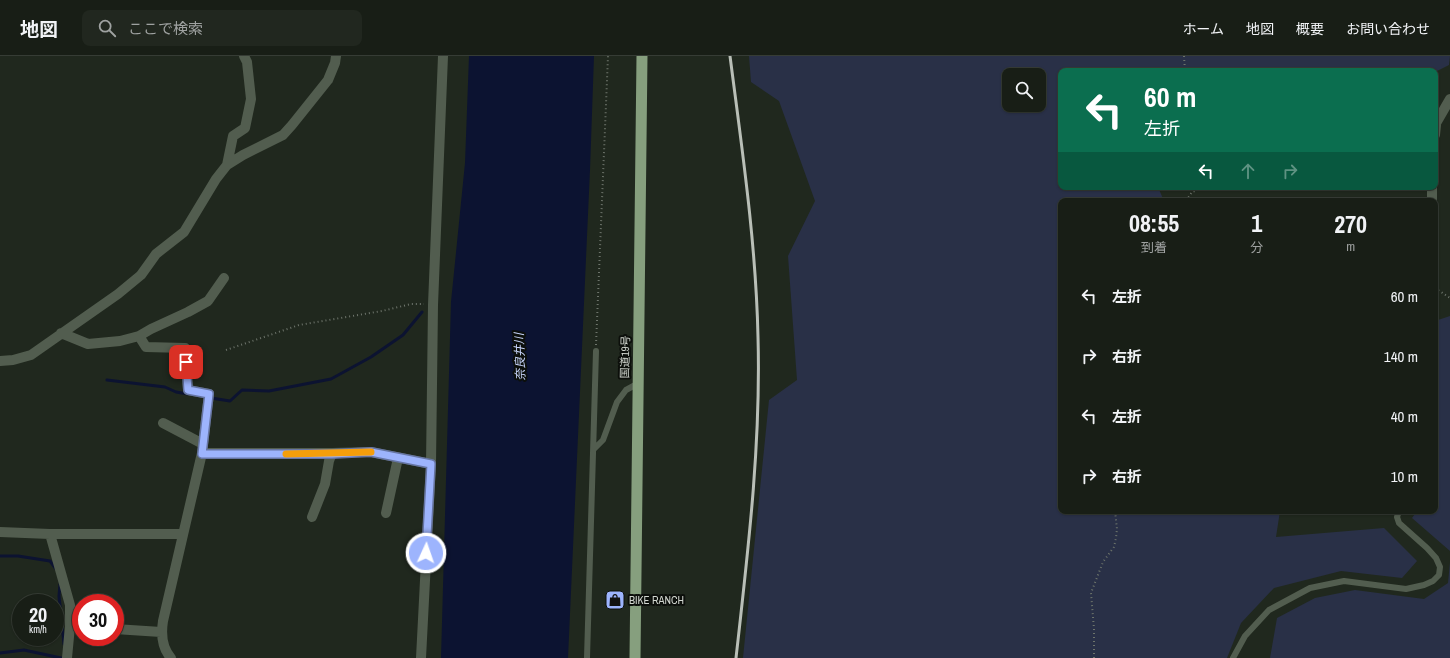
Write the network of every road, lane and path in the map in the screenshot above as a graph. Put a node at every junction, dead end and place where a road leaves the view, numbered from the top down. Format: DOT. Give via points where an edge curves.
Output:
graph roads {
  1 [pos="244,56"];
  2 [pos="336,56"];
  3 [pos="443,56"];
  4 [pos="608,56"];
  5 [pos="642,56"];
  6 [pos="1184,56"];
  7 [pos="1185,68"];
  8 [pos="1450,99"];
  9 [pos="1438,120"];
  10 [pos="227,165"];
  11 [pos="1196,190"];
  12 [pos="1188,198"];
  13 [pos="224,278"];
  14 [pos="1438,290"];
  15 [pos="1450,298"];
  16 [pos="433,304"];
  17 [pos="61,333"];
  18 [pos="138,336"];
  19 [pos="226,350"];
  20 [pos="596,351"];
  21 [pos="0,360"];
  22 [pos="637,384"];
  23 [pos="163,422"];
  24 [pos="202,449"];
  25 [pos="594,449"];
  26 [pos="332,454"];
  27 [pos="398,458"];
  28 [pos="431,464"];
  29 [pos="386,513"];
  30 [pos="1115,514"];
  31 [pos="1398,514"];
  32 [pos="312,517"];
  33 [pos="0,532"];
  34 [pos="50,534"];
  35 [pos="183,534"];
  36 [pos="70,626"];
  37 [pos="124,630"];
  38 [pos="161,632"];
  39 [pos="67,658"];
  40 [pos="171,658"];
  41 [pos="421,658"];
  42 [pos="587,658"];
  43 [pos="635,658"];
  44 [pos="1094,658"];
  45 [pos="1233,658"];
  1 -- 10 [label="street" via="251,99 245,128 233,136"];
  2 -- 10 [label="street" via="328,80 282,135"];
  3 -- 16 [label="street"];
  4 -- 20 [label="path"];
  5 -- 22 [label="highway, 国道19号"];
  6 -- 7 [label="path"];
  8 -- 9 [label="street"];
  10 -- 17 [label="street" via="184,232 156,254 140,275 118,294"];
  11 -- 12 [label="path"];
  13 -- 18 [label="street" via="208,300"];
  14 -- 15 [label="path"];
  16 -- 19 [label="path" via="411,304 299,325"];
  16 -- 28 [label="street"];
  17 -- 18 [label="street" via="88,344 120,341"];
  17 -- 21 [label="street" via="31,355 13,360"];
  18 -- 24 [label="street" via="146,347 185,348 188,390 209,394"];
  20 -- 25 [label="lane"];
  22 -- 25 [label="lane" via="626,390 617,402 603,440"];
  22 -- 43 [label="highway, 国道19号"];
  23 -- 24 [label="street"];
  24 -- 26 [label="street"];
  24 -- 35 [label="street"];
  25 -- 42 [label="lane"];
  26 -- 27 [label="street" via="371,452"];
  26 -- 32 [label="street" via="325,484"];
  27 -- 28 [label="street"];
  27 -- 29 [label="street"];
  28 -- 41 [label="street"];
  30 -- 44 [label="path" via="1117,529 1114,548 1103,562 1091,593"];
  31 -- 45 [label="lane" via="1399,523 1436,558 1440,567 1439,575 1433,581 1406,589 1344,581 1310,588 1269,610 1244,636"];
  33 -- 34 [label="street"];
  34 -- 35 [label="street"];
  34 -- 36 [label="street" via="70,605"];
  35 -- 38 [label="street"];
  36 -- 39 [label="street"];
  37 -- 38 [label="street"];
  38 -- 40 [label="street" via="166,652"];
}
